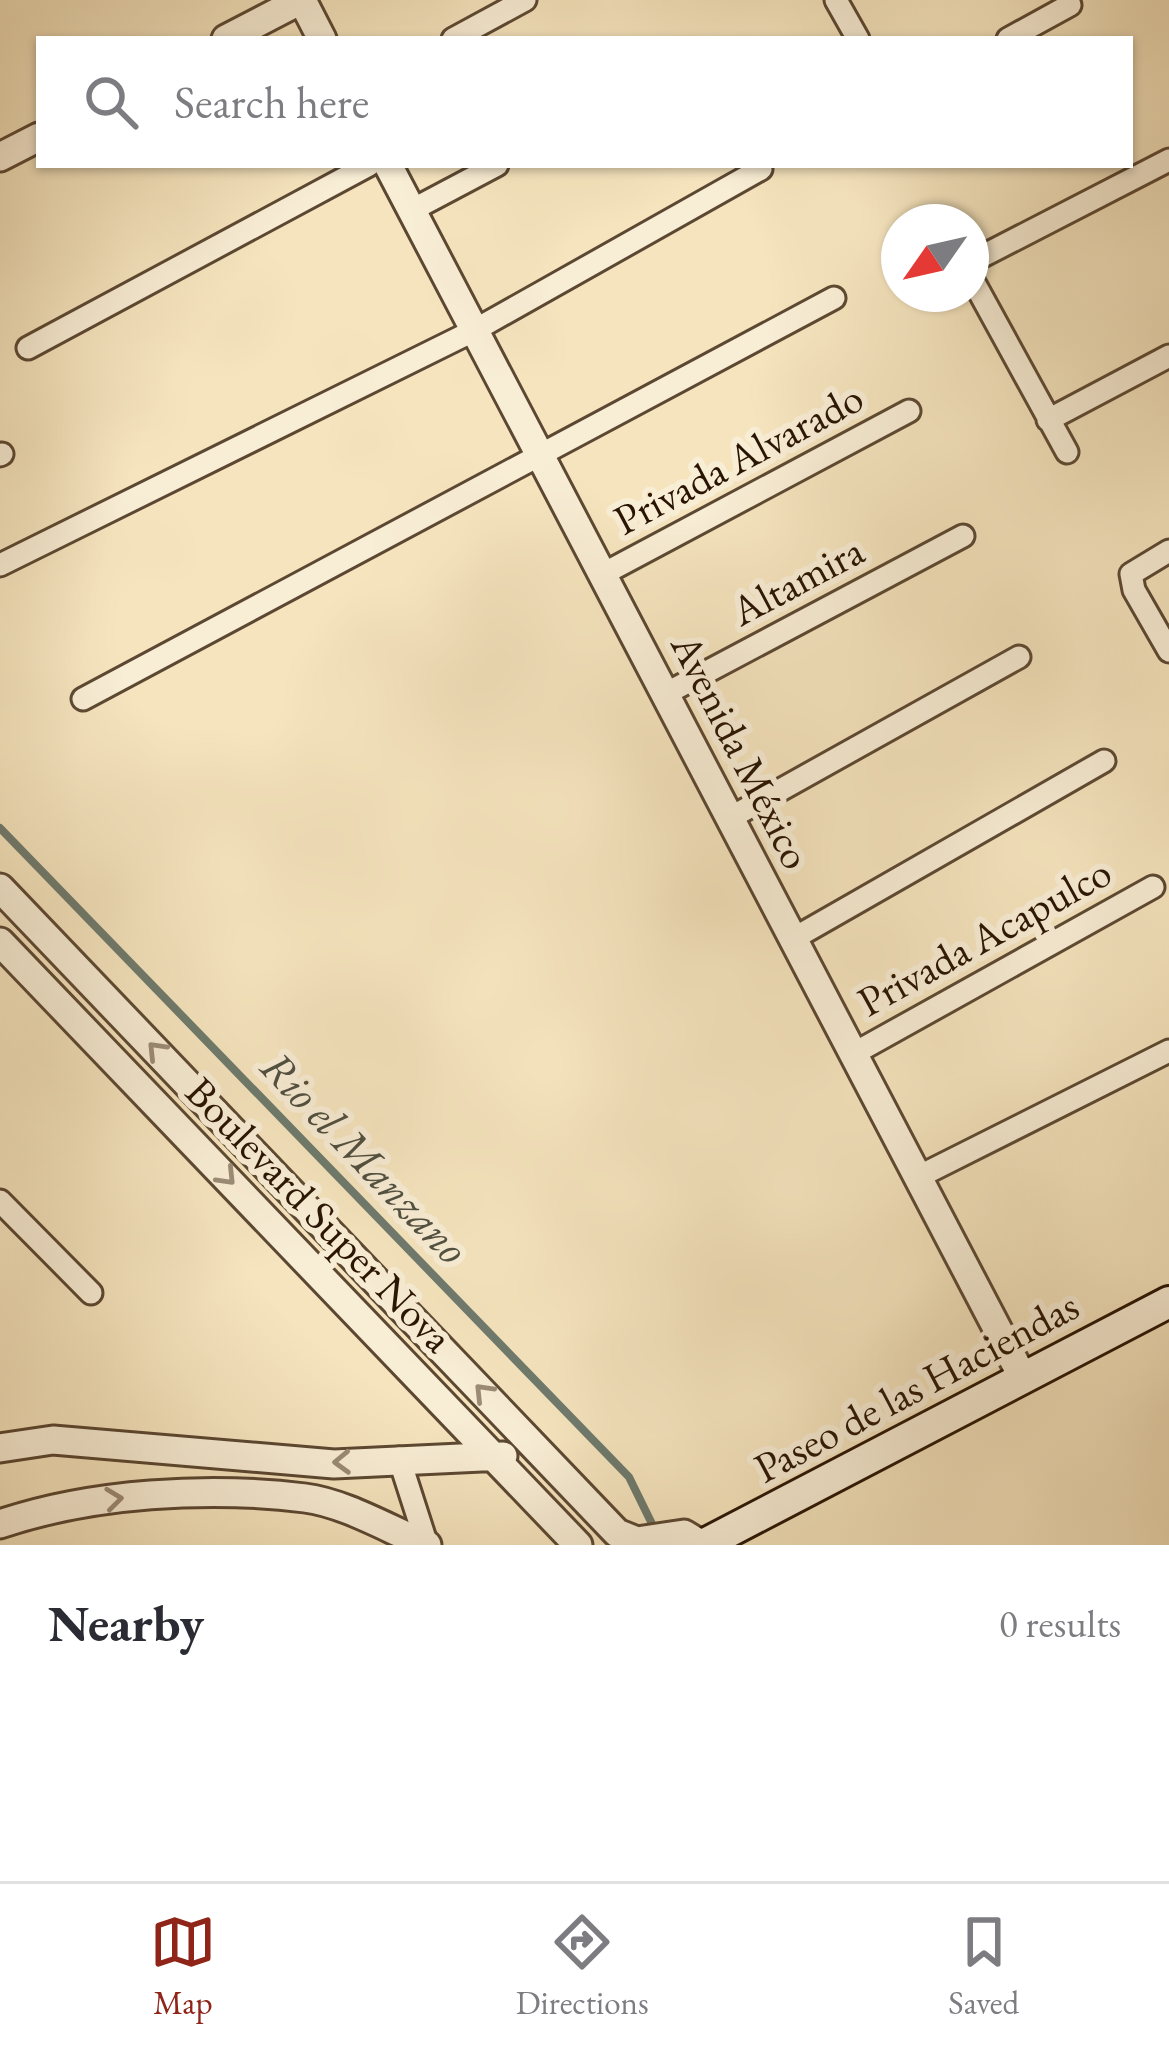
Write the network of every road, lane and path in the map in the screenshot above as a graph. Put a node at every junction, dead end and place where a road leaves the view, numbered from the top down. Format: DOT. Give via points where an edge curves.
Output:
graph roads {
  1 [pos="301,0"];
  2 [pos="525,0"];
  3 [pos="836,0"];
  4 [pos="1070,4"];
  5 [pos="1041,9"];
  6 [pos="232,36"];
  7 [pos="320,36"];
  8 [pos="459,36"];
  9 [pos="856,36"];
  10 [pos="1011,36"];
  11 [pos="36,139"];
  12 [pos="0,158"];
  13 [pos="1169,160"];
  14 [pos="363,168"];
  15 [pos="390,168"];
  16 [pos="491,168"];
  17 [pos="761,169"];
  18 [pos="412,210"];
  19 [pos="989,253"];
  20 [pos="834,298"];
  21 [pos="989,310"];
  22 [pos="475,330"];
  23 [pos="28,348"];
  24 [pos="1169,356"];
  25 [pos="909,411"];
  26 [pos="1048,420"];
  27 [pos="1067,452"];
  28 [pos="540,455"];
  29 [pos="963,536"];
  30 [pos="1169,551"];
  31 [pos="0,565"];
  32 [pos="604,574"];
  33 [pos="1169,652"];
  34 [pos="1019,658"];
  35 [pos="667,693"];
  36 [pos="82,699"];
  37 [pos="1104,761"];
  38 [pos="730,818"];
  39 [pos="1153,887"];
  40 [pos="0,888"];
  41 [pos="791,940"];
  42 [pos="0,942"];
  43 [pos="1169,1051"];
  44 [pos="854,1054"];
  45 [pos="920,1176"];
  46 [pos="0,1201"];
  47 [pos="92,1293"];
  48 [pos="1169,1302"];
  49 [pos="1022,1376"];
  50 [pos="0,1448"];
  51 [pos="543,1454"];
  52 [pos="495,1457"];
  53 [pos="399,1458"];
  54 [pos="0,1524"];
  55 [pos="604,1539"];
  56 [pos="427,1545"];
  57 [pos="578,1545"];
  58 [pos="703,1545"];
  1 -- 6 [label="street"];
  1 -- 7 [label="street"];
  2 -- 8 [label="street"];
  3 -- 9 [label="street"];
  4 -- 5 [label="street"];
  5 -- 10 [label="street"];
  11 -- 12 [label="street"];
  13 -- 19 [label="street"];
  14 -- 23 [label="street"];
  15 -- 18 [label="street, Avenida México"];
  16 -- 18 [label="street"];
  17 -- 22 [label="street"];
  18 -- 22 [label="street, Avenida México"];
  20 -- 28 [label="street"];
  21 -- 26 [label="street"];
  22 -- 28 [label="street, Avenida México"];
  22 -- 31 [label="street"];
  24 -- 26 [label="street"];
  25 -- 32 [label="street, Privada Alvarado"];
  26 -- 27 [label="street"];
  28 -- 32 [label="street, Avenida México"];
  28 -- 36 [label="street"];
  29 -- 35 [label="street, Altamira"];
  30 -- 33 [label="street" via="1131,574"];
  32 -- 35 [label="street, Avenida México"];
  34 -- 38 [label="street"];
  35 -- 38 [label="street, Avenida México"];
  37 -- 41 [label="street"];
  38 -- 41 [label="street, Avenida México"];
  39 -- 44 [label="street, Privada Acapulco"];
  51 -- 40 [label="street, Boulevard Super Nova, one-way"];
  41 -- 44 [label="street, Avenida México"];
  42 -- 52 [label="street, Boulevard Super Nova, one-way"];
  43 -- 45 [label="street"];
  44 -- 45 [label="street, Avenida México"];
  45 -- 49 [label="street, Avenida México"];
  46 -- 47 [label="street"];
  48 -- 49 [label="main road, Paseo de las Haciendas"];
  49 -- 58 [label="main road, Paseo de las Haciendas"];
  53 -- 50 [label="street, one-way" via="334,1463 53,1440"];
  51 -- 52 [label="street"];
  51 -- 55 [label="street, Boulevard Super Nova"];
  52 -- 53 [label="street"];
  52 -- 57 [label="street, Boulevard Super Nova"];
  53 -- 56 [label="street"];
  54 -- 56 [label="street, one-way" via="48,1508 147,1495 309,1498"];
  55 -- 58 [label="street, Boulevard Super Nova" via="684,1534"];
}
